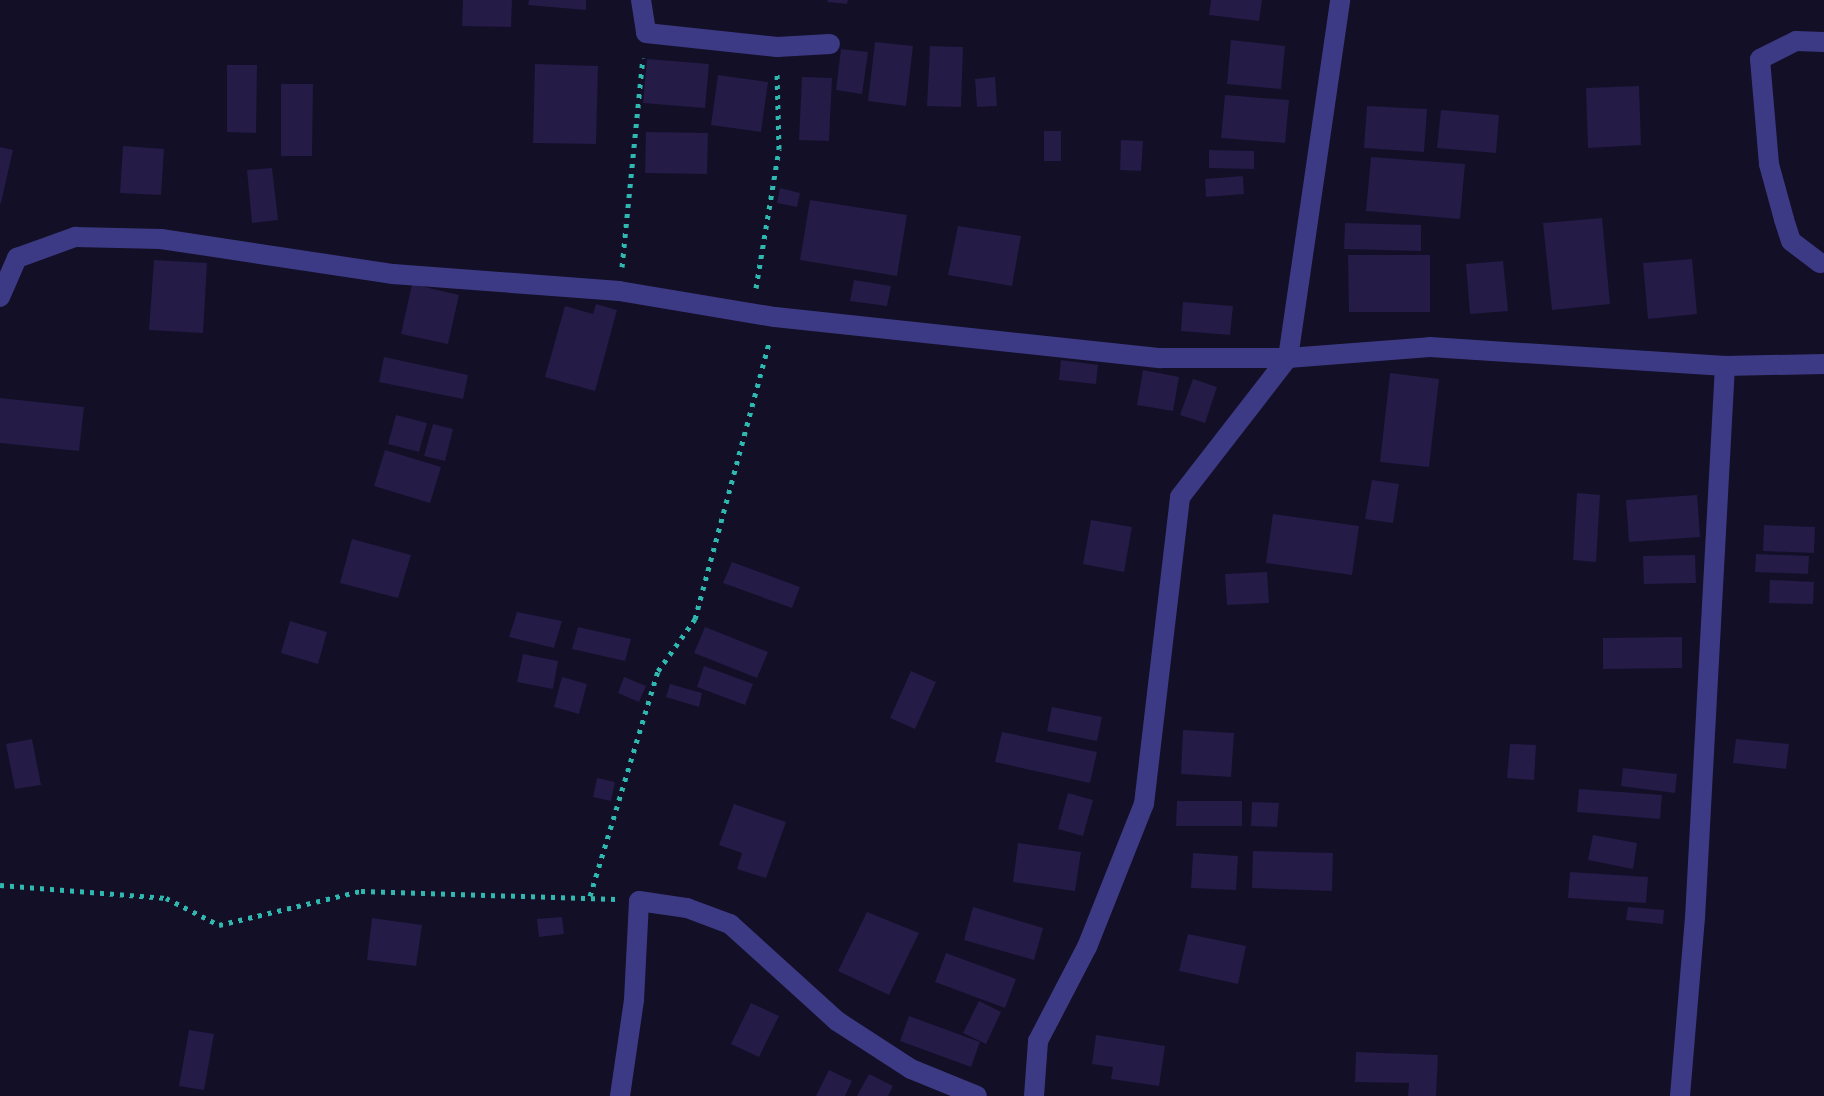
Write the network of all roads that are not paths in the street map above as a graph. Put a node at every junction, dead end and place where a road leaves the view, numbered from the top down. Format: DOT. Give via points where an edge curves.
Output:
graph roads {
  1 [pos="641,0"];
  2 [pos="1340,0"];
  3 [pos="1824,42"];
  4 [pos="830,44"];
  5 [pos="1820,263"];
  6 [pos="0,297"];
  7 [pos="1288,358"];
  8 [pos="1824,364"];
  9 [pos="1725,366"];
  10 [pos="620,1096"];
  11 [pos="977,1096"];
  12 [pos="1034,1096"];
  13 [pos="1680,1096"];
  1 -- 4 [label="street" via="646,33 777,47"];
  2 -- 7 [label="street"];
  3 -- 5 [label="street" via="1796,41 1760,59 1769,164 1784,219 1791,241"];
  6 -- 7 [label="street" via="17,258 75,237 161,239 393,274 619,291 775,317 1161,358"];
  7 -- 9 [label="street" via="1430,347"];
  7 -- 12 [label="street" via="1180,497 1144,804 1087,947 1038,1041"];
  8 -- 9 [label="street"];
  9 -- 13 [label="street" via="1696,903"];
  10 -- 11 [label="street" via="634,1000 639,901 687,908 730,924 837,1021 911,1069"];
}
